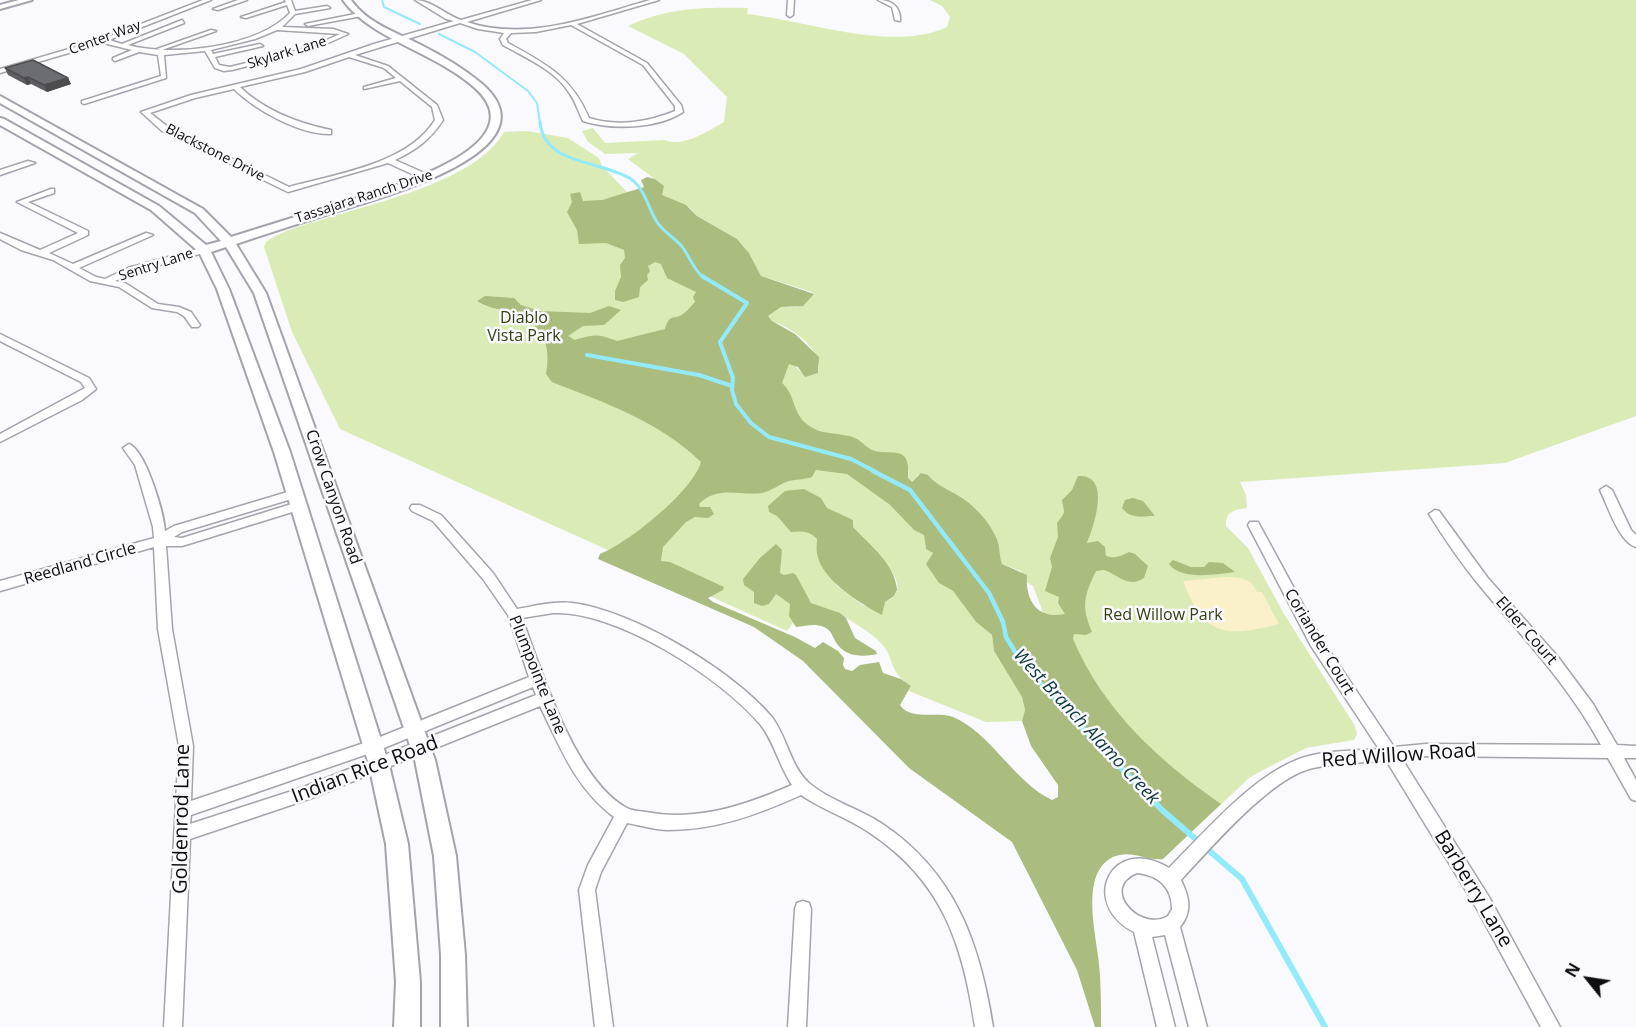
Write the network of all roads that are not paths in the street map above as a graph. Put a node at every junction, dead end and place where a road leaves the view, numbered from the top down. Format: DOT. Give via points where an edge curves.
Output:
graph roads {
  1 [pos="9,0"];
  2 [pos="28,0"];
  3 [pos="244,0"];
  4 [pos="347,0"];
  5 [pos="418,0"];
  6 [pos="538,0"];
  7 [pos="656,0"];
  8 [pos="791,0"];
  9 [pos="881,0"];
  10 [pos="289,1"];
  11 [pos="526,1"];
  12 [pos="0,2"];
  13 [pos="211,5"];
  14 [pos="0,7"];
  15 [pos="327,8"];
  16 [pos="228,12"];
  17 [pos="293,12"];
  18 [pos="360,15"];
  19 [pos="790,15"];
  20 [pos="171,19"];
  21 [pos="255,20"];
  22 [pos="898,20"];
  23 [pos="460,21"];
  24 [pos="571,24"];
  25 [pos="199,27"];
  26 [pos="277,28"];
  27 [pos="290,29"];
  28 [pos="508,32"];
  29 [pos="401,38"];
  30 [pos="248,39"];
  31 [pos="102,41"];
  32 [pos="124,45"];
  33 [pos="260,46"];
  34 [pos="207,48"];
  35 [pos="141,49"];
  36 [pos="268,49"];
  37 [pos="153,52"];
  38 [pos="161,53"];
  39 [pos="349,55"];
  40 [pos="211,56"];
  41 [pos="115,59"];
  42 [pos="0,71"];
  43 [pos="164,77"];
  44 [pos="402,79"];
  45 [pos="173,81"];
  46 [pos="235,86"];
  47 [pos="366,88"];
  48 [pos="76,98"];
  49 [pos="0,99"];
  50 [pos="0,121"];
  51 [pos="328,132"];
  52 [pos="389,160"];
  53 [pos="31,163"];
  54 [pos="0,173"];
  55 [pos="428,178"];
  56 [pos="51,191"];
  57 [pos="149,235"];
  58 [pos="0,236"];
  59 [pos="229,242"];
  60 [pos="204,250"];
  61 [pos="41,253"];
  62 [pos="73,267"];
  63 [pos="108,280"];
  64 [pos="195,325"];
  65 [pos="0,338"];
  66 [pos="0,439"];
  67 [pos="129,448"];
  68 [pos="1606,490"];
  69 [pos="296,500"];
  70 [pos="416,508"];
  71 [pos="1435,514"];
  72 [pos="1254,525"];
  73 [pos="159,541"];
  74 [pos="1636,543"];
  75 [pos="0,586"];
  76 [pos="514,614"];
  77 [pos="536,680"];
  78 [pos="544,698"];
  79 [pos="417,739"];
  80 [pos="1612,751"];
  81 [pos="1636,752"];
  82 [pos="377,755"];
  83 [pos="1390,755"];
  84 [pos="803,787"];
  85 [pos="1636,794"];
  86 [pos="184,810"];
  87 [pos="623,815"];
  88 [pos="183,834"];
  89 [pos="1170,879"];
  90 [pos="803,909"];
  91 [pos="1171,924"];
  92 [pos="1141,926"];
  93 [pos="173,1027"];
  94 [pos="407,1027"];
  95 [pos="454,1027"];
  96 [pos="604,1027"];
  97 [pos="797,1027"];
  98 [pos="984,1027"];
  99 [pos="1166,1027"];
  100 [pos="1198,1027"];
  101 [pos="1551,1027"];
  1 -- 12 [label="main road"];
  2 -- 14 [label="main road"];
  3 -- 13 [label="street, Center Way"];
  4 -- 18 [label="main road, Tassajara Ranch Drive"];
  5 -- 23 [label="street"];
  6 -- 11 [label="street, Blackstone Drive"];
  7 -- 24 [label="street"];
  8 -- 19 [label="street"];
  9 -- 22 [label="street" via="894,4"];
  10 -- 17 [label="street"];
  10 -- 21 [label="street" via="241,16"];
  11 -- 23 [label="street, Blackstone Drive"];
  13 -- 16 [label="street"];
  13 -- 31 [label="street, Center Way"];
  15 -- 17 [label="street"];
  17 -- 26 [label="street"];
  18 -- 27 [label="street"];
  18 -- 29 [label="main road, Tassajara Ranch Drive"];
  20 -- 32 [label="street" via="185,23"];
  23 -- 28 [label="street"];
  23 -- 29 [label="street, Blackstone Drive"];
  24 -- 28 [label="street"];
  24 -- 28 [label="street" via="645,64 679,105 679,112 664,119 613,125 586,119 580,100 562,76 505,44 503,39"];
  25 -- 37 [label="street" via="216,32"];
  26 -- 27 [label="street, Skylark Lane"];
  26 -- 30 [label="street"];
  27 -- 40 [label="street, Skylark Lane" via="338,30 345,34 313,48 230,69 216,68"];
  29 -- 39 [label="street, Blackstone Drive"];
  29 -- 55 [label="main road, Tassajara Ranch Drive" via="478,86 496,106 491,132 477,147"];
  30 -- 33 [label="street"];
  30 -- 34 [label="street"];
  31 -- 32 [label="street"];
  31 -- 42 [label="street, Center Way"];
  32 -- 35 [label="street"];
  33 -- 36 [label="street"];
  33 -- 40 [label="street"];
  34 -- 38 [label="street"];
  34 -- 40 [label="street"];
  35 -- 37 [label="street"];
  35 -- 41 [label="street"];
  37 -- 38 [label="street"];
  38 -- 43 [label="street"];
  39 -- 44 [label="street, Blackstone Drive" via="379,64"];
  39 -- 46 [label="street, Blackstone Drive" via="303,71"];
  43 -- 45 [label="street"];
  43 -- 48 [label="street" via="87,103"];
  44 -- 47 [label="street"];
  44 -- 52 [label="street, Blackstone Drive" via="435,106 439,120 432,133 417,146"];
  46 -- 51 [label="street" via="252,103 309,128"];
  46 -- 52 [label="street, Blackstone Drive" via="145,112 165,129 288,190"];
  49 -- 59 [label="main road, Crow Canyon Road" via="179,198 199,211"];
  50 -- 60 [label="main road, Crow Canyon Road" via="154,208"];
  52 -- 55 [label="street"];
  53 -- 54 [label="street"];
  55 -- 59 [label="main road, Tassajara Ranch Drive"];
  56 -- 61 [label="street" via="21,202 85,233"];
  57 -- 62 [label="street"];
  58 -- 61 [label="street"];
  59 -- 60 [label="main road, Tassajara Ranch Drive"];
  59 -- 79 [label="main road, Crow Canyon Road" via="260,293 280,345"];
  60 -- 63 [label="street, Sentry Lane"];
  60 -- 69 [label="main road, Crow Canyon Road" via="232,311"];
  61 -- 62 [label="street"];
  62 -- 63 [label="street" via="93,279"];
  63 -- 64 [label="street" via="155,306 188,314"];
  65 -- 66 [label="street" via="85,380 91,388"];
  67 -- 73 [label="street, Goldenrod Lane" via="141,464 155,509"];
  68 -- 74 [label="street" via="1626,532"];
  69 -- 73 [label="street, Reedland Circle" via="182,542"];
  69 -- 82 [label="main road, Crow Canyon Road"];
  70 -- 76 [label="street, Plumpointe Lane" via="437,518 488,576"];
  71 -- 80 [label="street, Elder Court" via="1482,580 1574,689"];
  72 -- 83 [label="street, Coriander Court" via="1316,642"];
  73 -- 75 [label="street, Reedland Circle"];
  73 -- 86 [label="street, Goldenrod Lane" via="165,629 186,746"];
  76 -- 77 [label="street, Plumpointe Lane"];
  76 -- 84 [label="street" via="557,607 578,609 646,634 684,655 742,697 767,723"];
  77 -- 78 [label="street, Plumpointe Lane"];
  77 -- 79 [label="street, Indian Rice Road"];
  78 -- 79 [label="street, Indian Rice Road"];
  78 -- 87 [label="street, Plumpointe Lane" via="579,770 604,801"];
  79 -- 82 [label="street, Indian Rice Road"];
  79 -- 95 [label="main road, Crow Canyon Road" via="445,856"];
  80 -- 81 [label="street, Red Willow Road"];
  80 -- 83 [label="street, Red Willow Road" via="1426,750"];
  80 -- 85 [label="street, Elder Court"];
  82 -- 86 [label="street, Indian Rice Road"];
  82 -- 88 [label="street, Indian Rice Road" via="303,794"];
  82 -- 94 [label="main road, Crow Canyon Road" via="399,855 408,982"];
  83 -- 89 [label="street, Red Willow Road" via="1310,762 1280,776 1242,807"];
  83 -- 101 [label="street, Barberry Lane" via="1483,903"];
  84 -- 87 [label="street, Plumpointe Lane" via="756,808 705,820 666,823"];
  84 -- 98 [label="street" via="875,827 933,878 961,928 979,983"];
  86 -- 88 [label="street, Goldenrod Lane"];
  87 -- 96 [label="street" via="587,890"];
  88 -- 93 [label="street, Goldenrod Lane"];
  89 -- 91 [label="street" via="1181,903"];
  89 -- 92 [label="street" via="1155,868 1137,865 1116,878 1116,904"];
  90 -- 97 [label="street"];
  91 -- 92 [label="street" via="1157,929"];
  91 -- 100 [label="street"];
  92 -- 99 [label="street"];
}
